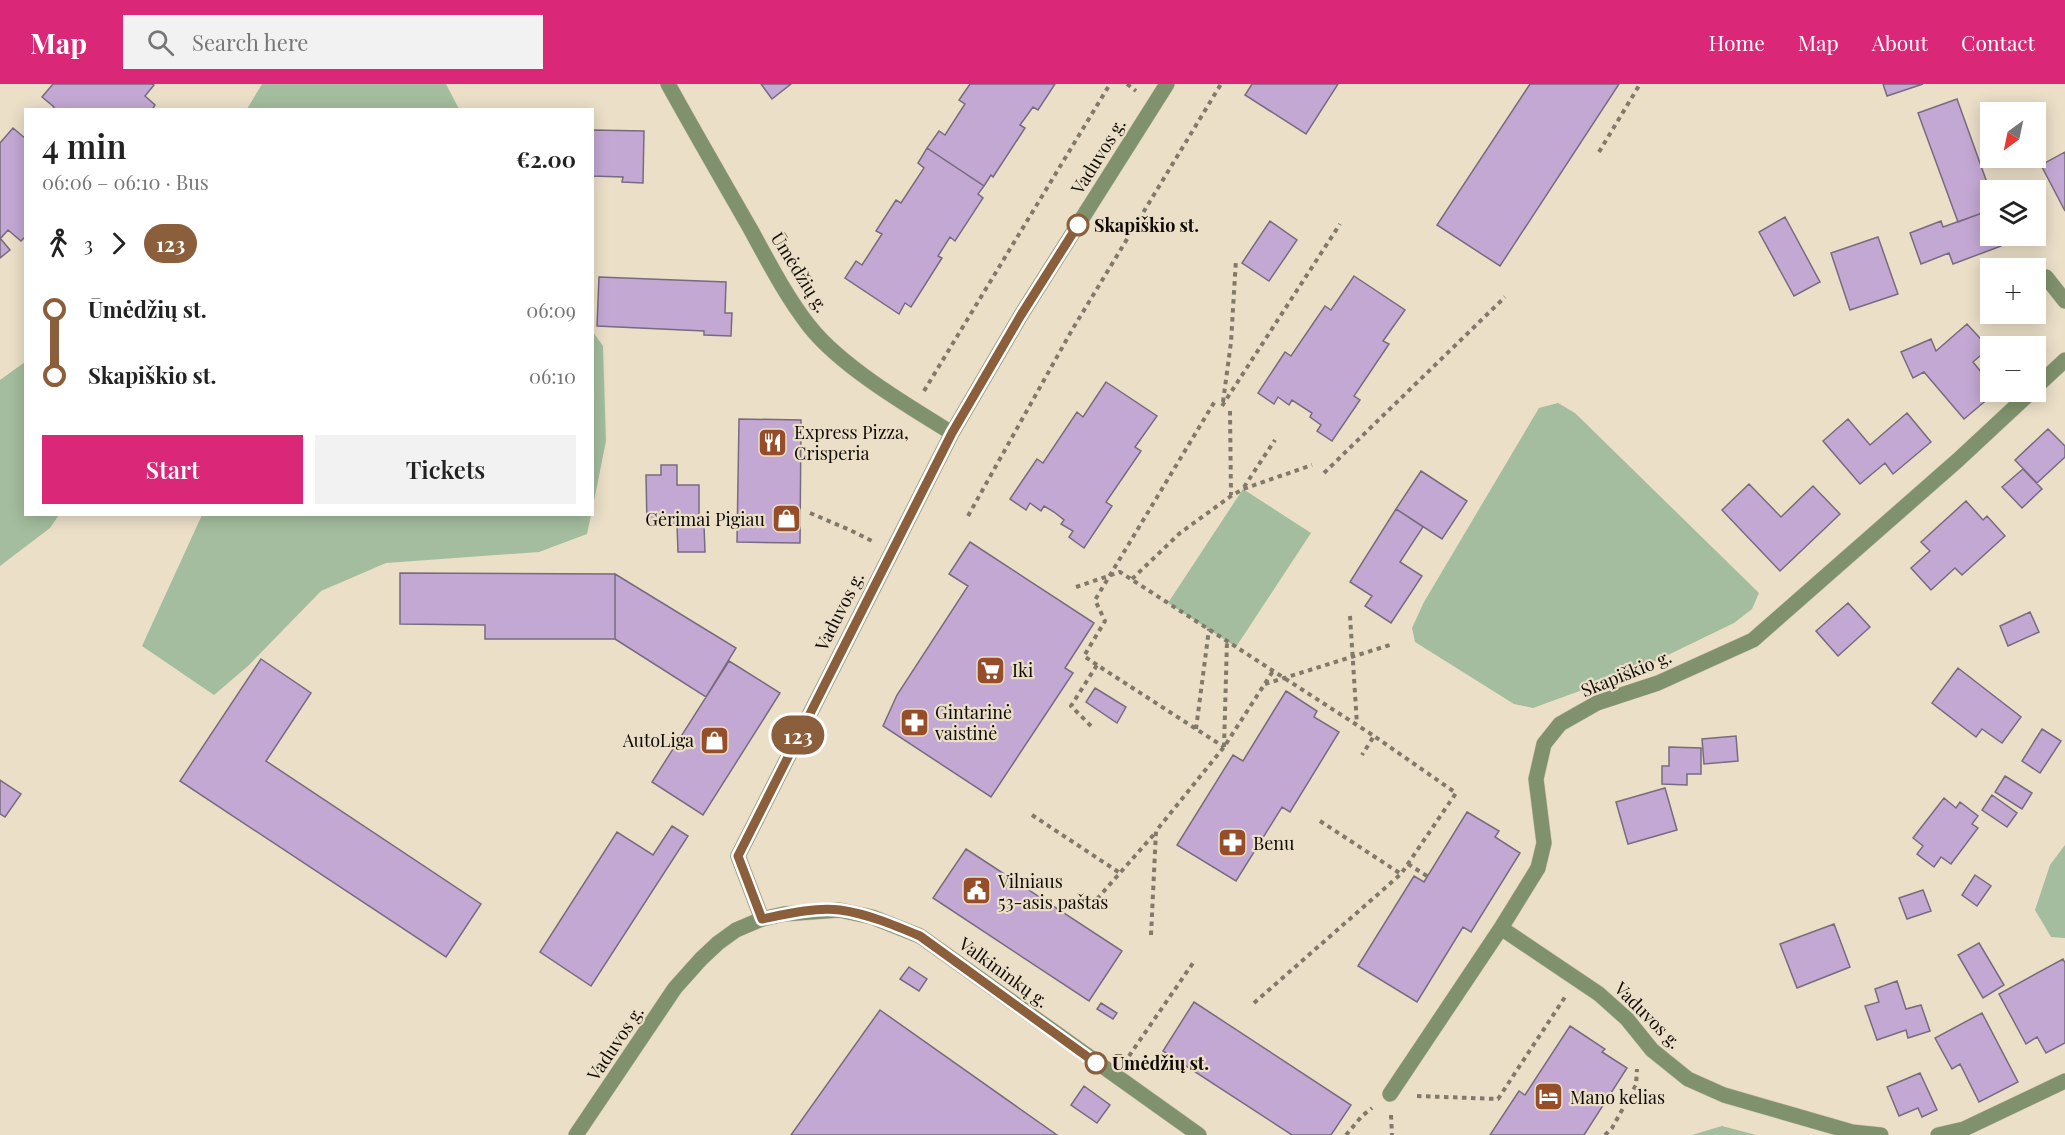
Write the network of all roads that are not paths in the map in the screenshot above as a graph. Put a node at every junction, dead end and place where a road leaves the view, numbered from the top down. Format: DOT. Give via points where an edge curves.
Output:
graph roads {
  1 [pos="668,84"];
  2 [pos="1167,84"];
  3 [pos="2046,277"];
  4 [pos="2065,301"];
  5 [pos="2065,360"];
  6 [pos="2046,378"];
  7 [pos="2020,402"];
  8 [pos="952,433"];
  9 [pos="762,919"];
  10 [pos="1502,928"];
  11 [pos="2065,1081"];
  12 [pos="1390,1094"];
  13 [pos="576,1135"];
  14 [pos="1198,1135"];
  15 [pos="1881,1135"];
  16 [pos="1938,1135"];
  1 -- 8 [label="street, Ūmėdžių g." via="810,327 860,372"];
  2 -- 8 [label="street, Vaduvos g." via="1021,315"];
  3 -- 4 [label="street"];
  5 -- 6 [label="street"];
  7 -- 10 [label="street, Skapiškio g." via="1753,640 1658,683 1597,703 1560,724 1544,744 1536,779 1544,843 1538,868"];
  8 -- 9 [label="street, Vaduvos g." via="738,856"];
  9 -- 13 [label="street, Vaduvos g." via="718,943 675,988"];
  9 -- 14 [label="street, Valkininkų g." via="839,910 872,917 920,936"];
  10 -- 12 [label="street, Skapiškio g."];
  10 -- 15 [label="street, Vaduvos g." via="1599,994 1627,1019 1652,1050 1688,1079 1724,1095 1852,1132"];
  11 -- 16 [label="street" via="1964,1129"];
}
